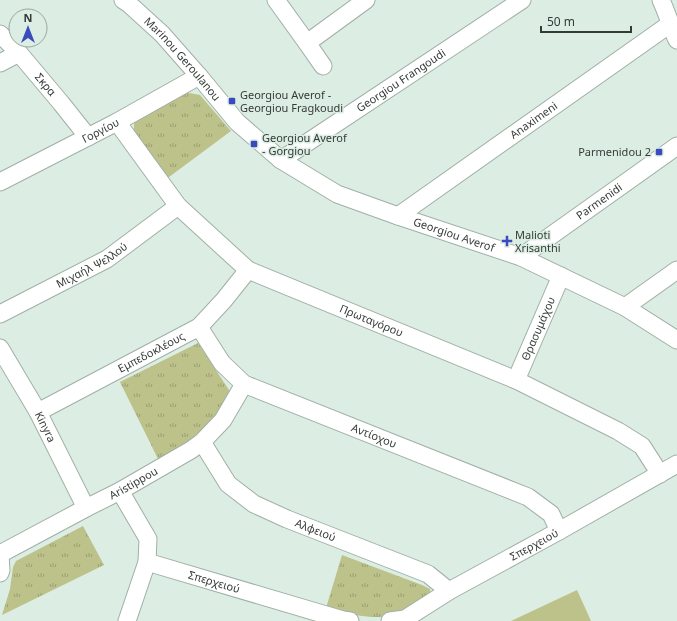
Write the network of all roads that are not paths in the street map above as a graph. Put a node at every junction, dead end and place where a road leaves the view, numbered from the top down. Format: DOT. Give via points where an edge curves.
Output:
graph roads {
  1 [pos="276,0"];
  2 [pos="366,0"];
  3 [pos="522,0"];
  4 [pos="661,0"];
  5 [pos="128,1"];
  6 [pos="670,24"];
  7 [pos="0,34"];
  8 [pos="677,40"];
  9 [pos="307,43"];
  10 [pos="20,53"];
  11 [pos="0,63"];
  12 [pos="323,66"];
  13 [pos="198,76"];
  14 [pos="118,122"];
  15 [pos="237,122"];
  16 [pos="88,137"];
  17 [pos="677,146"];
  18 [pos="281,160"];
  19 [pos="0,182"];
  20 [pos="178,206"];
  21 [pos="398,216"];
  22 [pos="521,257"];
  23 [pos="248,270"];
  24 [pos="677,270"];
  25 [pos="560,276"];
  26 [pos="625,307"];
  27 [pos="0,314"];
  28 [pos="199,327"];
  29 [pos="677,340"];
  30 [pos="0,348"];
  31 [pos="516,380"];
  32 [pos="244,384"];
  33 [pos="38,412"];
  34 [pos="202,442"];
  35 [pos="677,464"];
  36 [pos="660,474"];
  37 [pos="120,491"];
  38 [pos="86,508"];
  39 [pos="559,532"];
  40 [pos="0,555"];
  41 [pos="147,562"];
  42 [pos="0,573"];
  43 [pos="450,591"];
  44 [pos="127,621"];
  45 [pos="350,621"];
  46 [pos="390,621"];
  1 -- 9 [label="street"];
  2 -- 9 [label="street"];
  3 -- 18 [label="street, Georgiou Frangoudi"];
  4 -- 6 [label="street"];
  5 -- 13 [label="street, Marinou Geroulanou" via="162,34"];
  6 -- 8 [label="street"];
  6 -- 21 [label="street, Anaximeni"];
  7 -- 10 [label="street, Σκρα"];
  9 -- 12 [label="street"];
  10 -- 11 [label="street"];
  10 -- 16 [label="street, Σκρα"];
  13 -- 14 [label="street, Γοργίου"];
  13 -- 15 [label="street, Marinou Geroulanou"];
  14 -- 16 [label="street, Γοργίου"];
  14 -- 20 [label="street, Πρωταγόρου"];
  15 -- 18 [label="street, Georgiou Averof"];
  16 -- 19 [label="street, Γοργίου"];
  17 -- 22 [label="street, Parmenidi"];
  18 -- 21 [label="street, Georgiou Averof" via="337,194"];
  20 -- 23 [label="street, Πρωταγόρου"];
  20 -- 27 [label="street, Μιχαήλ Ψελλού" via="107,259"];
  21 -- 22 [label="street, Georgiou Averof"];
  22 -- 25 [label="street, Georgiou Averof"];
  23 -- 28 [label="street, Εμπεδοκλέους"];
  23 -- 31 [label="street, Πρωταγόρου"];
  24 -- 26 [label="street"];
  25 -- 26 [label="street, Georgiou Averof"];
  25 -- 31 [label="street, Θρασυμάχου"];
  26 -- 29 [label="street, Georgiou Averof"];
  28 -- 32 [label="street, Αντίοχου" via="222,363"];
  28 -- 33 [label="street, Εμπεδοκλέους"];
  30 -- 33 [label="street, Kinyra"];
  31 -- 36 [label="street, Πρωταγόρου" via="618,431 642,446"];
  32 -- 34 [label="street, Aristippou" via="223,420"];
  32 -- 39 [label="street, Αντίοχου" via="528,497 551,514"];
  33 -- 38 [label="street, Kinyra"];
  34 -- 37 [label="street, Aristippou"];
  34 -- 43 [label="street, Αλφειού" via="228,484 254,504 428,574"];
  35 -- 36 [label="street, Σπερχειού"];
  36 -- 39 [label="street, Σπερχειού"];
  37 -- 38 [label="street, Aristippou"];
  37 -- 41 [label="street" via="148,539"];
  38 -- 40 [label="street, Aristippou"];
  39 -- 43 [label="street, Σπερχειού"];
  40 -- 42 [label="street"];
  41 -- 44 [label="street"];
  41 -- 45 [label="street, Σπερχειού"];
  43 -- 46 [label="street, Σπερχειού" via="405,618"];
}
